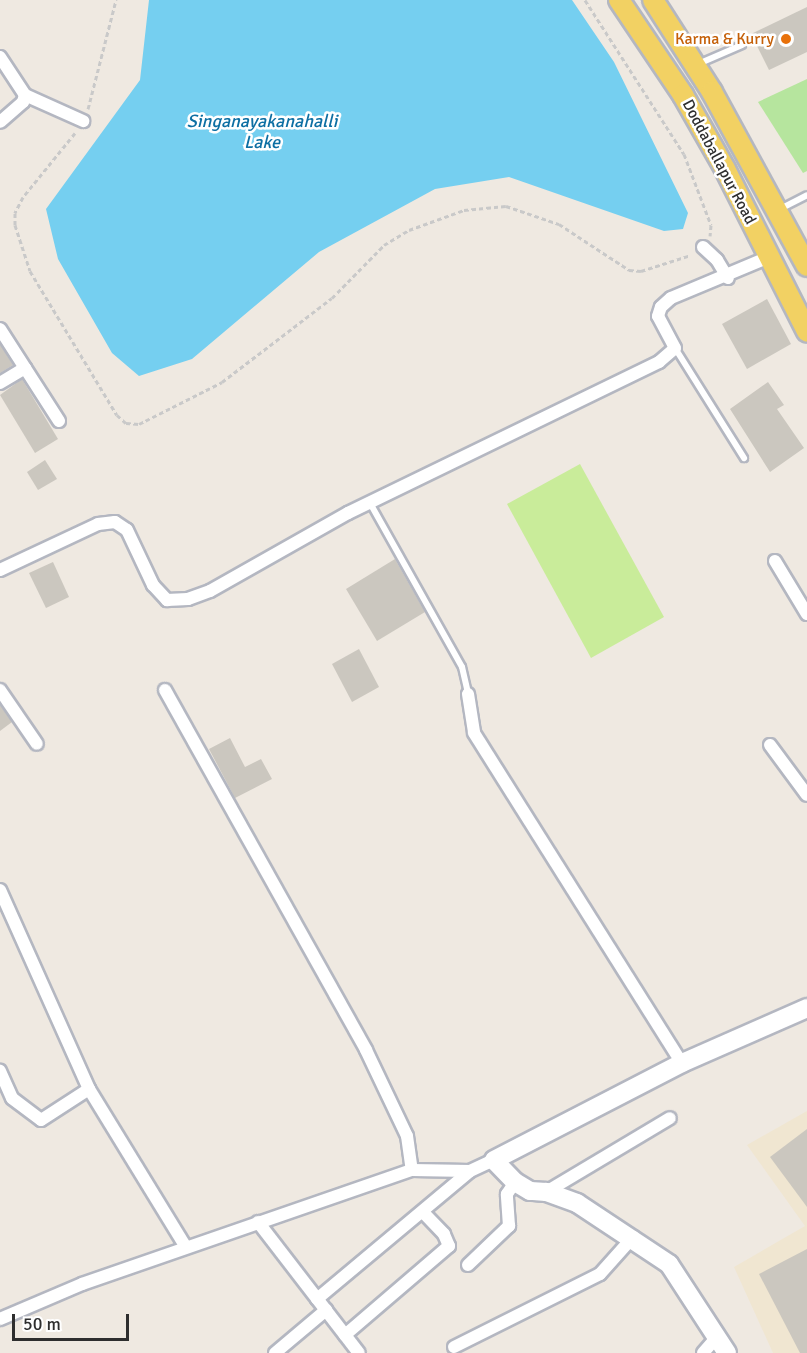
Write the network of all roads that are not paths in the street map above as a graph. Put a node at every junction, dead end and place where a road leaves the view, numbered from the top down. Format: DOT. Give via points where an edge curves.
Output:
graph roads {
  1 [pos="619,0"];
  2 [pos="653,0"];
  3 [pos="742,45"];
  4 [pos="0,57"];
  5 [pos="695,65"];
  6 [pos="24,95"];
  7 [pos="83,121"];
  8 [pos="0,122"];
  9 [pos="807,195"];
  10 [pos="777,210"];
  11 [pos="703,247"];
  12 [pos="769,257"];
  13 [pos="807,266"];
  14 [pos="728,278"];
  15 [pos="0,329"];
  16 [pos="807,331"];
  17 [pos="675,348"];
  18 [pos="25,368"];
  19 [pos="0,383"];
  20 [pos="59,421"];
  21 [pos="744,458"];
  22 [pos="370,503"];
  23 [pos="775,561"];
  24 [pos="0,570"];
  25 [pos="807,614"];
  26 [pos="0,690"];
  27 [pos="165,690"];
  28 [pos="468,694"];
  29 [pos="37,744"];
  30 [pos="770,745"];
  31 [pos="807,795"];
  32 [pos="0,890"];
  33 [pos="807,1008"];
  34 [pos="682,1063"];
  35 [pos="0,1071"];
  36 [pos="89,1089"];
  37 [pos="670,1118"];
  38 [pos="494,1160"];
  39 [pos="412,1170"];
  40 [pos="470,1170"];
  41 [pos="515,1182"];
  42 [pos="546,1192"];
  43 [pos="423,1212"];
  44 [pos="258,1222"];
  45 [pos="633,1238"];
  46 [pos="186,1247"];
  47 [pos="468,1265"];
  48 [pos="317,1299"];
  49 [pos="326,1310"];
  50 [pos="0,1319"];
  51 [pos="345,1335"];
  52 [pos="717,1337"];
  53 [pos="454,1347"];
  54 [pos="357,1352"];
  55 [pos="275,1353"];
  56 [pos="703,1353"];
  57 [pos="727,1353"];
  1 -- 12 [label="main road, Doddaballapur Road" via="683,95"];
  2 -- 5 [label="main road, Doddaballapur Road"];
  3 -- 5 [label="lane"];
  4 -- 6 [label="street"];
  5 -- 10 [label="main road, Doddaballapur Road"];
  6 -- 7 [label="street"];
  6 -- 8 [label="street" via="23,102"];
  9 -- 10 [label="lane"];
  10 -- 13 [label="main road, Doddaballapur Road"];
  11 -- 14 [label="street"];
  12 -- 14 [label="street"];
  12 -- 16 [label="main road, Doddaballapur Road"];
  14 -- 17 [label="street" via="671,298 661,307 658,316"];
  15 -- 18 [label="street"];
  17 -- 21 [label="lane"];
  17 -- 22 [label="street" via="647,368"];
  18 -- 19 [label="street"];
  18 -- 20 [label="street"];
  22 -- 24 [label="street" via="210,591 188,599 167,600 153,585 127,530 115,522 98,524"];
  22 -- 28 [label="lane" via="462,667"];
  23 -- 25 [label="street"];
  26 -- 29 [label="street"];
  27 -- 39 [label="street" via="366,1050 407,1136"];
  28 -- 34 [label="street" via="474,733"];
  30 -- 31 [label="street"];
  32 -- 36 [label="street"];
  33 -- 34 [label="street"];
  34 -- 38 [label="street"];
  35 -- 36 [label="street" via="12,1098 41,1120"];
  36 -- 46 [label="street"];
  37 -- 42 [label="street"];
  38 -- 40 [label="street"];
  38 -- 41 [label="street"];
  39 -- 40 [label="street"];
  39 -- 44 [label="street"];
  40 -- 43 [label="street"];
  41 -- 42 [label="street" via="530,1191"];
  41 -- 47 [label="street" via="507,1194 509,1226"];
  42 -- 45 [label="street" via="577,1203"];
  43 -- 48 [label="street"];
  43 -- 51 [label="street" via="444,1234 449,1246"];
  44 -- 46 [label="street"];
  44 -- 48 [label="street"];
  45 -- 52 [label="street" via="669,1264"];
  45 -- 53 [label="street" via="600,1274"];
  46 -- 50 [label="street"];
  48 -- 49 [label="street"];
  49 -- 51 [label="street"];
  49 -- 55 [label="street"];
  51 -- 54 [label="street"];
  52 -- 56 [label="street"];
  52 -- 57 [label="street"];
}
